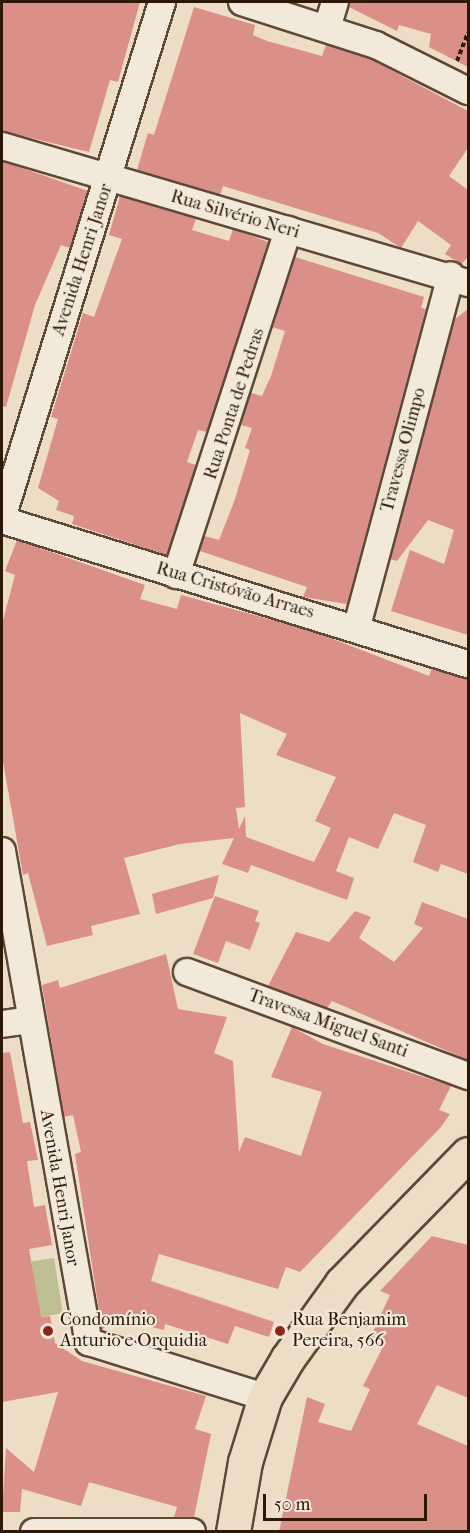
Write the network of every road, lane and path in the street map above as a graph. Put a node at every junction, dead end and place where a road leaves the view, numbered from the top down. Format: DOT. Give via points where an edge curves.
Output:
graph roads {
  1 [pos="162,2"];
  2 [pos="242,2"];
  3 [pos="335,2"];
  4 [pos="327,28"];
  5 [pos="468,33"];
  6 [pos="459,84"];
  7 [pos="2,146"];
  8 [pos="110,179"];
  9 [pos="288,230"];
  10 [pos="460,279"];
  11 [pos="2,519"];
  12 [pos="176,575"];
  13 [pos="357,626"];
  14 [pos="468,664"];
  15 [pos="2,851"];
  16 [pos="187,972"];
  17 [pos="30,1020"];
  18 [pos="2,1024"];
  19 [pos="468,1076"];
  20 [pos="468,1154"];
  21 [pos="265,1397"];
  22 [pos="34,1532"];
  23 [pos="192,1532"];
  24 [pos="233,1532"];
  1 -- 8 [label="street, Avenida Henri Janor"];
  2 -- 4 [label="street"];
  3 -- 4 [label="street"];
  4 -- 6 [label="street"];
  5 -- 6 [label="path"];
  7 -- 8 [label="street, Rua Silvério Neri"];
  8 -- 9 [label="street, Rua Silvério Neri"];
  8 -- 11 [label="street, Avenida Henri Janor"];
  9 -- 10 [label="street, Rua Silvério Neri"];
  9 -- 12 [label="street, Rua Ponta de Pedras"];
  10 -- 13 [label="street, Travessa Olimpo"];
  11 -- 12 [label="street, Rua Cristóvão Arraes"];
  12 -- 13 [label="street, Rua Cristóvão Arraes"];
  13 -- 14 [label="street, Rua Cristóvão Arraes"];
  15 -- 17 [label="street, Avenida Henri Janor"];
  16 -- 19 [label="street, Travessa Miguel Santi"];
  17 -- 18 [label="street"];
  17 -- 21 [label="street, Avenida Henri Janor" via="89,1342"];
  20 -- 21 [label="main road" via="342,1283"];
  21 -- 24 [label="main road" via="245,1462"];
  22 -- 23 [label="street"];
}
